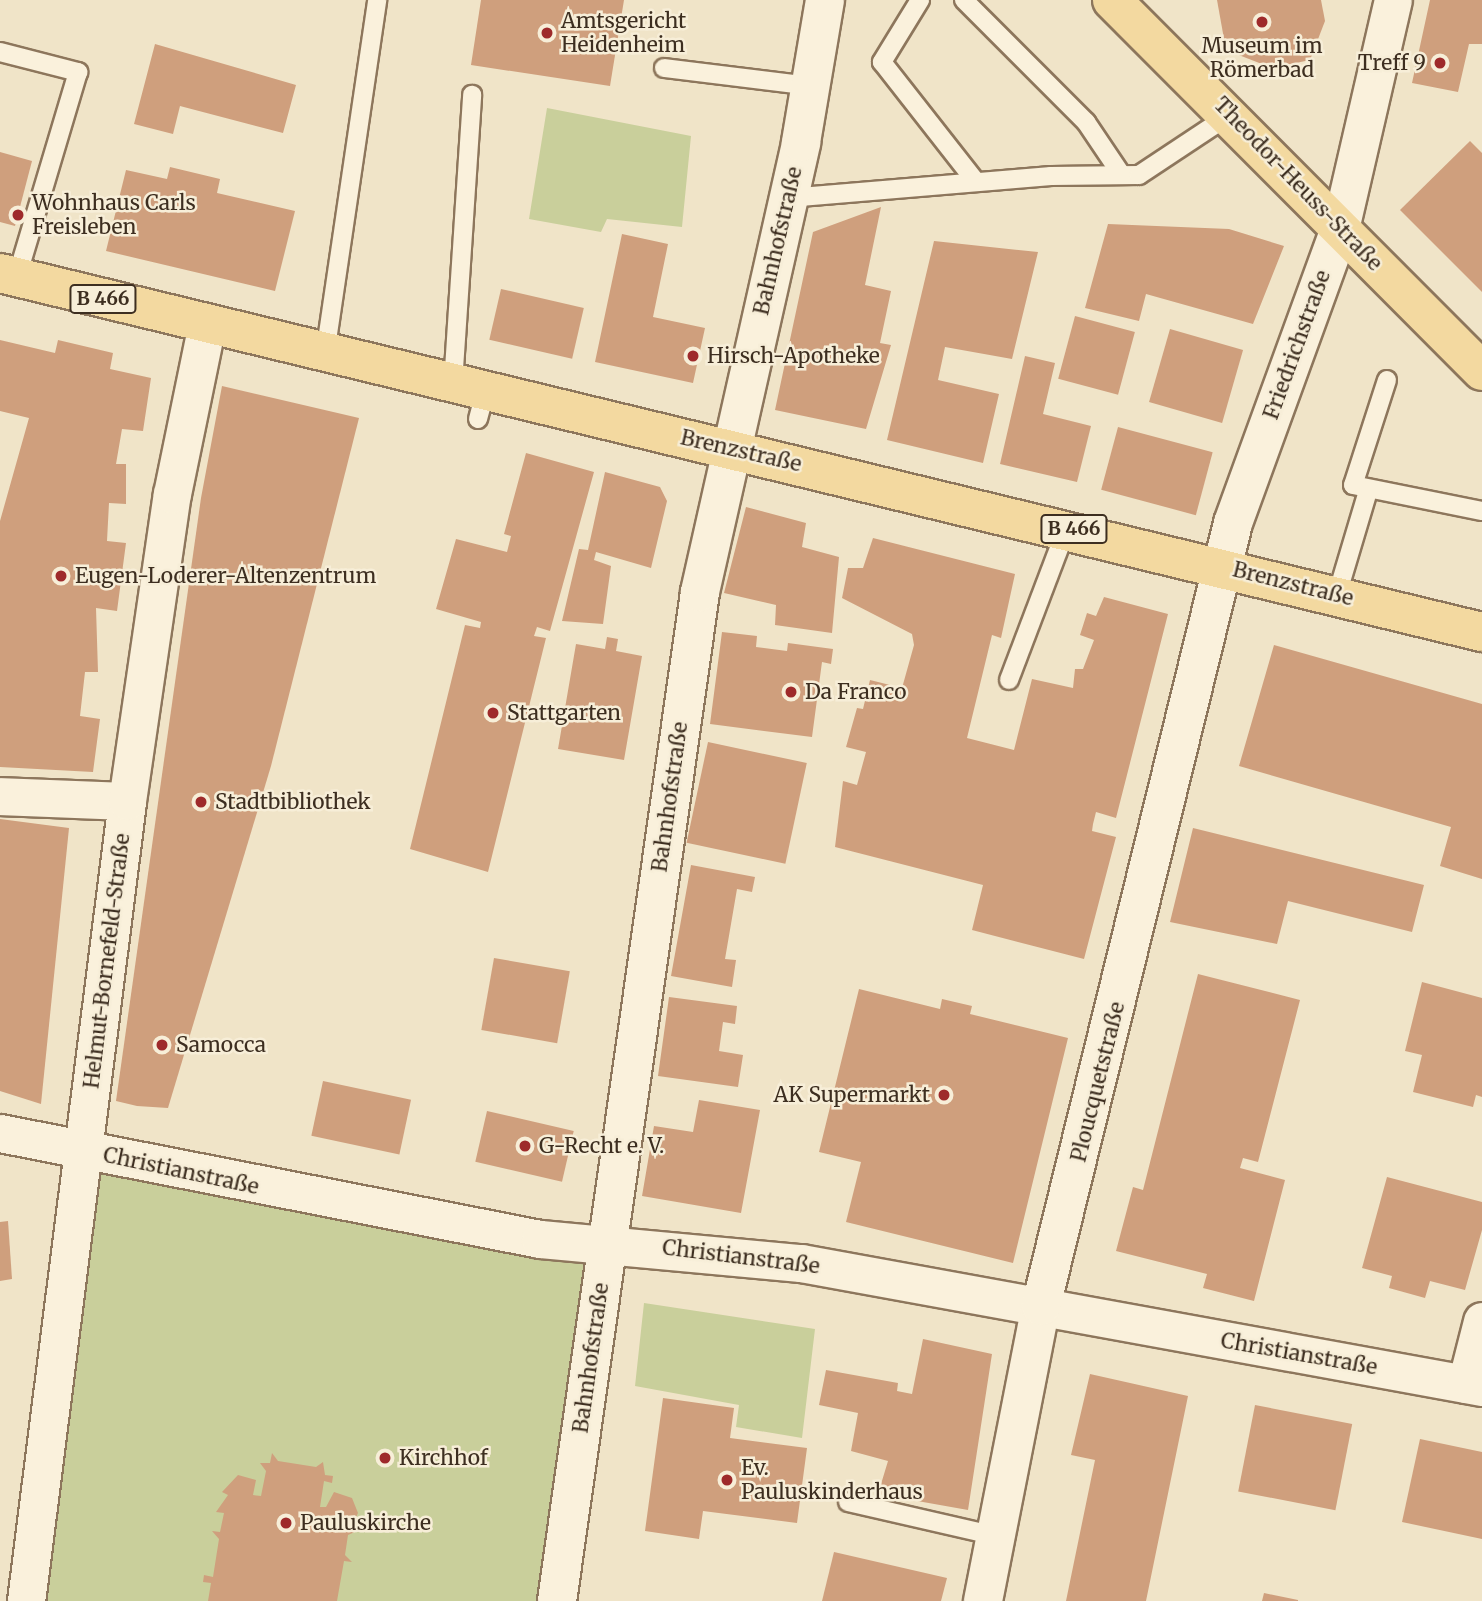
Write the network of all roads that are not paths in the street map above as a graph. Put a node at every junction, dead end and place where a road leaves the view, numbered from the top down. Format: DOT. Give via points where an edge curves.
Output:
graph roads {
  1 [pos="377,0"];
  2 [pos="825,0"];
  3 [pos="920,0"];
  4 [pos="964,0"];
  5 [pos="1112,0"];
  6 [pos="1393,0"];
  7 [pos="0,52"];
  8 [pos="664,68"];
  9 [pos="811,86"];
  10 [pos="472,95"];
  11 [pos="1231,114"];
  12 [pos="1121,174"];
  13 [pos="976,182"];
  14 [pos="788,198"];
  15 [pos="1340,229"];
  16 [pos="8,275"];
  17 [pos="207,324"];
  18 [pos="326,354"];
  19 [pos="1482,370"];
  20 [pos="1387,380"];
  21 [pos="472,398"];
  22 [pos="730,448"];
  23 [pos="1368,491"];
  24 [pos="1482,511"];
  25 [pos="1067,527"];
  26 [pos="1222,565"];
  27 [pos="1337,595"];
  28 [pos="1482,632"];
  29 [pos="1009,680"];
  30 [pos="0,796"];
  31 [pos="127,801"];
  32 [pos="0,1133"];
  33 [pos="83,1148"];
  34 [pos="608,1241"];
  35 [pos="1041,1306"];
  36 [pos="1482,1321"];
  37 [pos="1474,1386"];
  38 [pos="848,1502"];
  39 [pos="996,1536"];
  40 [pos="26,1601"];
  41 [pos="557,1601"];
  42 [pos="984,1601"];
  1 -- 18 [label="lane"];
  2 -- 9 [label="main road, Bahnhofstraße"];
  3 -- 13 [label="lane" via="882,62"];
  4 -- 12 [label="lane" via="1086,122"];
  5 -- 11 [label="main road, Theodor-Heuss-Straße"];
  6 -- 15 [label="street, Friedrichstraße"];
  7 -- 16 [label="lane" via="78,72"];
  8 -- 9 [label="lane"];
  9 -- 14 [label="main road, Bahnhofstraße"];
  10 -- 21 [label="lane"];
  11 -- 12 [label="lane" via="1139,175"];
  11 -- 15 [label="main road, Theodor-Heuss-Straße"];
  12 -- 13 [label="lane"];
  13 -- 14 [label="lane"];
  14 -- 22 [label="main road, Bahnhofstraße"];
  15 -- 19 [label="main road, Theodor-Heuss-Straße"];
  15 -- 26 [label="main road, Friedrichstraße" via="1246,480"];
  16 -- 17 [label="main road, Brenzstraße / B 466"];
  17 -- 18 [label="main road, Brenzstraße / B 466"];
  17 -- 31 [label="street, Helmut-Bornefeld-Straße" via="172,494"];
  18 -- 21 [label="main road, Brenzstraße / B 466"];
  20 -- 23 [label="lane" via="1353,485"];
  21 -- 22 [label="main road, Brenzstraße / B 466"];
  22 -- 25 [label="main road, Brenzstraße / B 466"];
  22 -- 34 [label="main road, Bahnhofstraße" via="692,644"];
  23 -- 24 [label="lane"];
  23 -- 27 [label="lane"];
  25 -- 26 [label="main road, Brenzstraße / B 466"];
  25 -- 29 [label="lane"];
  26 -- 27 [label="main road, Brenzstraße / B 466"];
  26 -- 35 [label="main road, Ploucquetstraße"];
  27 -- 28 [label="main road, Brenzstraße / B 466"];
  30 -- 31 [label="street"];
  31 -- 33 [label="street, Helmut-Bornefeld-Straße"];
  32 -- 33 [label="street, Christianstraße"];
  33 -- 34 [label="street, Christianstraße" via="540,1239"];
  33 -- 40 [label="street, Helmut-Bornefeld-Straße"];
  34 -- 35 [label="street, Christianstraße" via="801,1263"];
  34 -- 41 [label="main road, Bahnhofstraße"];
  35 -- 37 [label="street, Christianstraße"];
  35 -- 39 [label="main road, Ploucquetstraße"];
  36 -- 37 [label="street"];
  38 -- 39 [label="lane"];
  39 -- 42 [label="main road, Ploucquetstraße"];
}
